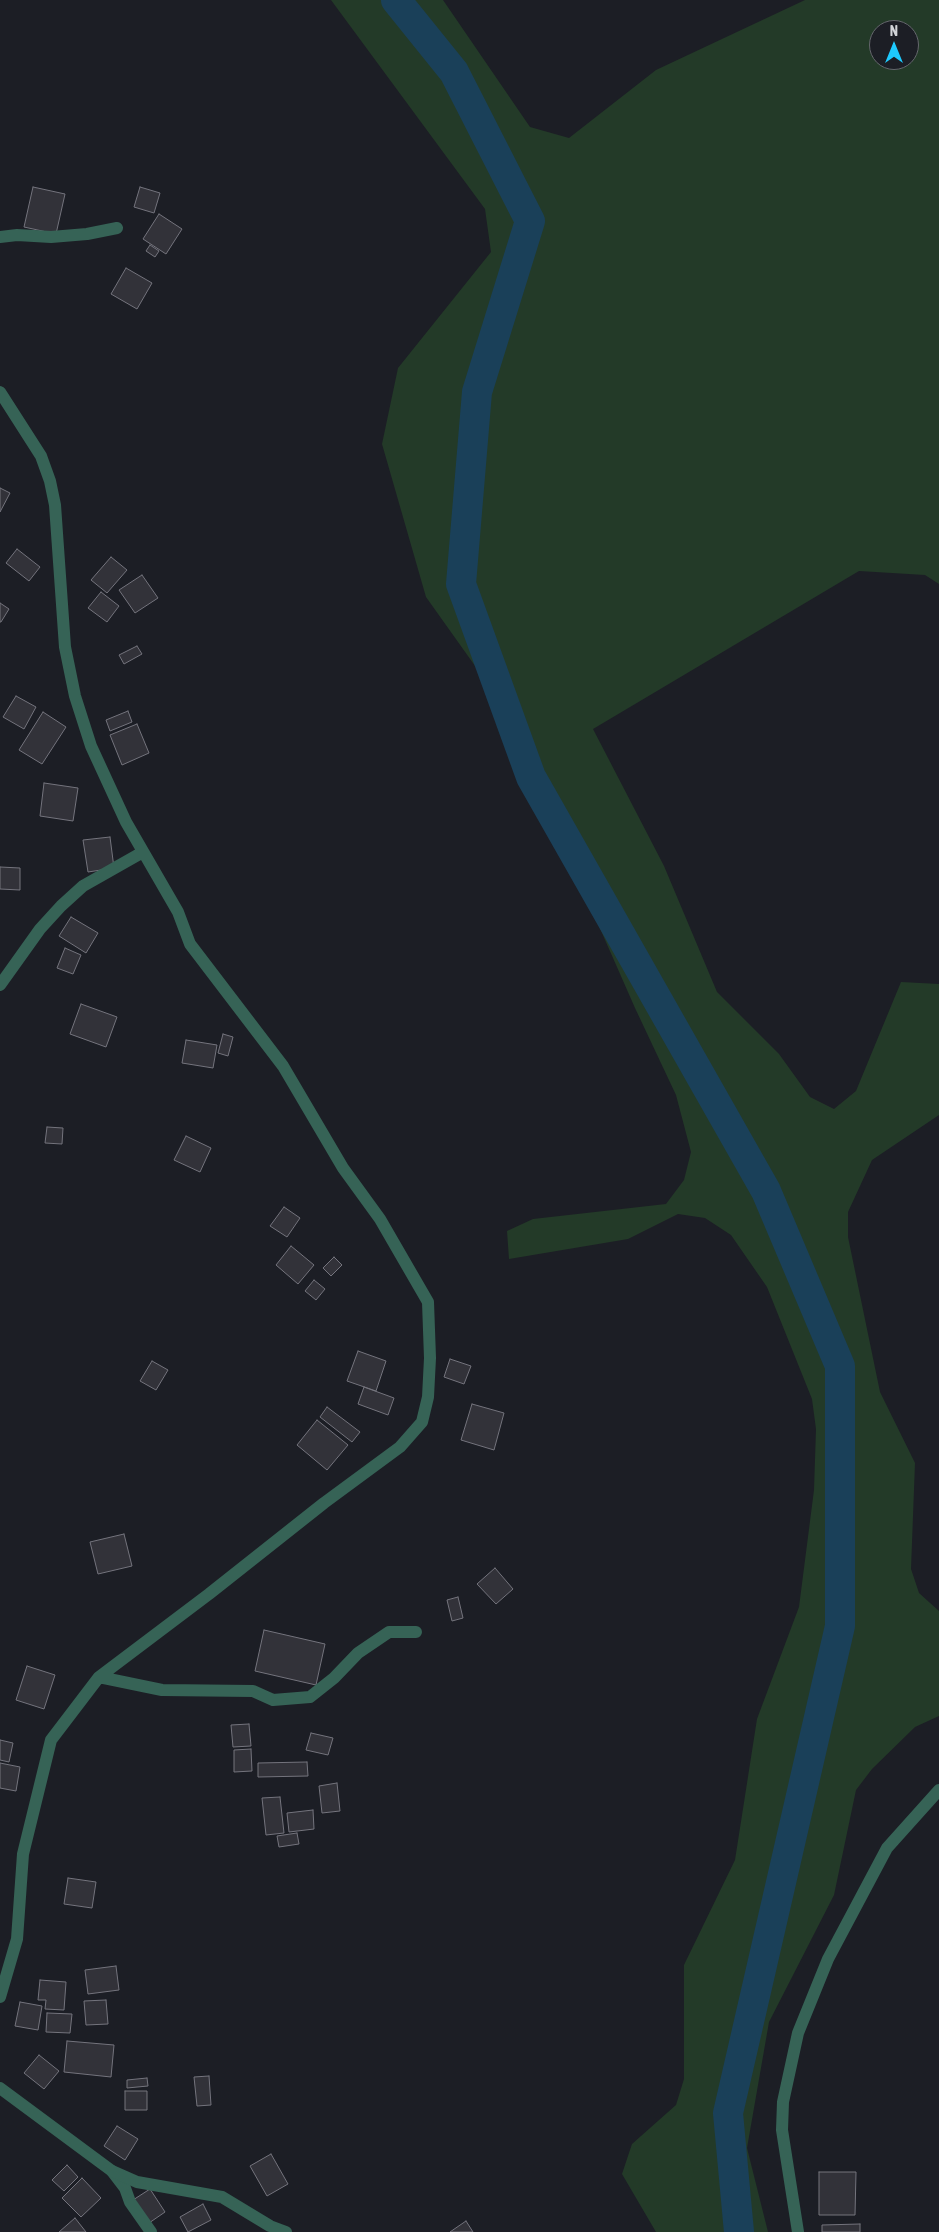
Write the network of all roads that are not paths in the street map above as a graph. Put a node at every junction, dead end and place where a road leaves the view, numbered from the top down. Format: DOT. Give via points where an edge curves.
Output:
graph roads {
  1 [pos="117,228"];
  2 [pos="0,237"];
  3 [pos="0,392"];
  4 [pos="143,852"];
  5 [pos="0,985"];
  6 [pos="416,1632"];
  7 [pos="99,1677"];
  8 [pos="939,1790"];
  9 [pos="0,1997"];
  10 [pos="0,2088"];
  11 [pos="112,2171"];
  12 [pos="151,2232"];
  13 [pos="286,2232"];
  14 [pos="798,2232"];
  1 -- 2 [label="street" via="87,234"];
  3 -- 4 [label="street" via="41,456 50,481 55,506 65,647 75,696 91,746"];
  4 -- 5 [label="street" via="83,886 61,906 40,929"];
  4 -- 7 [label="street" via="178,912 190,944 283,1066 344,1168 380,1219 428,1302 428,1396 422,1422 400,1447"];
  6 -- 7 [label="street" via="389,1632 358,1653 334,1678 310,1696 273,1700 253,1691 162,1690"];
  7 -- 9 [label="street" via="51,1740 23,1854 17,1939"];
  8 -- 14 [label="street" via="887,1848 828,1959 798,2033 784,2102 782,2130"];
  10 -- 11 [label="street"];
  11 -- 12 [label="street"];
  11 -- 13 [label="street" via="137,2182 222,2197"];
}
